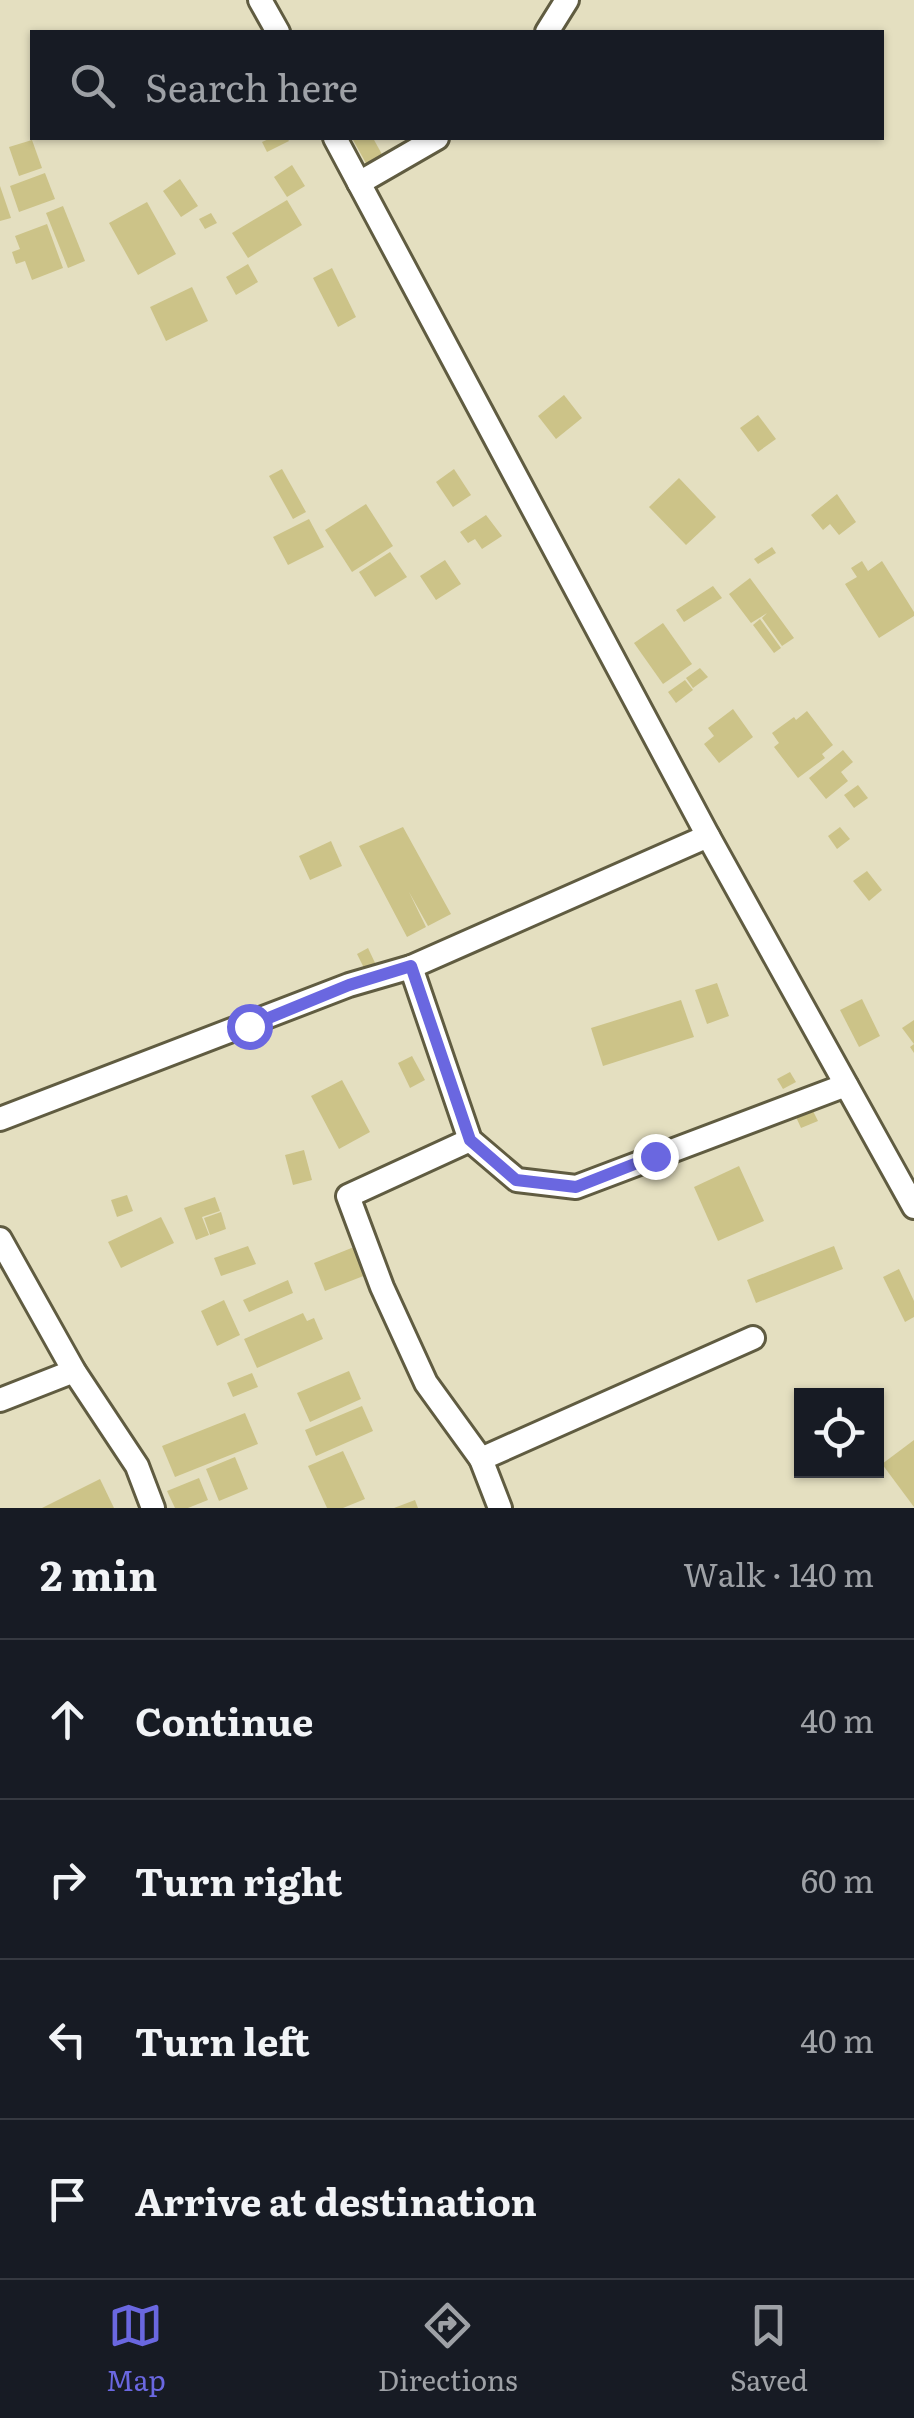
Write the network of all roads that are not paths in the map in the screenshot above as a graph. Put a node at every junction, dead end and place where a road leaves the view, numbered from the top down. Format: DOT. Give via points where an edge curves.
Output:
graph roads {
  1 [pos="260,0"];
  2 [pos="566,0"];
  3 [pos="277,30"];
  4 [pos="548,30"];
  5 [pos="336,140"];
  6 [pos="433,140"];
  7 [pos="359,182"];
  8 [pos="708,836"];
  9 [pos="411,966"];
  10 [pos="846,1085"];
  11 [pos="0,1119"];
  12 [pos="470,1140"];
  13 [pos="914,1207"];
  14 [pos="0,1239"];
  15 [pos="753,1338"];
  16 [pos="74,1371"];
  17 [pos="0,1400"];
  18 [pos="480,1459"];
  19 [pos="153,1508"];
  20 [pos="500,1508"];
  1 -- 3 [label="street"];
  2 -- 4 [label="street"];
  5 -- 7 [label="street"];
  6 -- 7 [label="street"];
  7 -- 8 [label="street"];
  8 -- 9 [label="street"];
  8 -- 10 [label="street"];
  9 -- 11 [label="street"];
  9 -- 12 [label="street"];
  10 -- 12 [label="street" via="576,1187 516,1180"];
  10 -- 13 [label="street"];
  12 -- 18 [label="street" via="348,1196 426,1382"];
  14 -- 16 [label="street"];
  15 -- 18 [label="street"];
  16 -- 17 [label="street"];
  16 -- 19 [label="street" via="137,1466"];
  18 -- 20 [label="street"];
}
